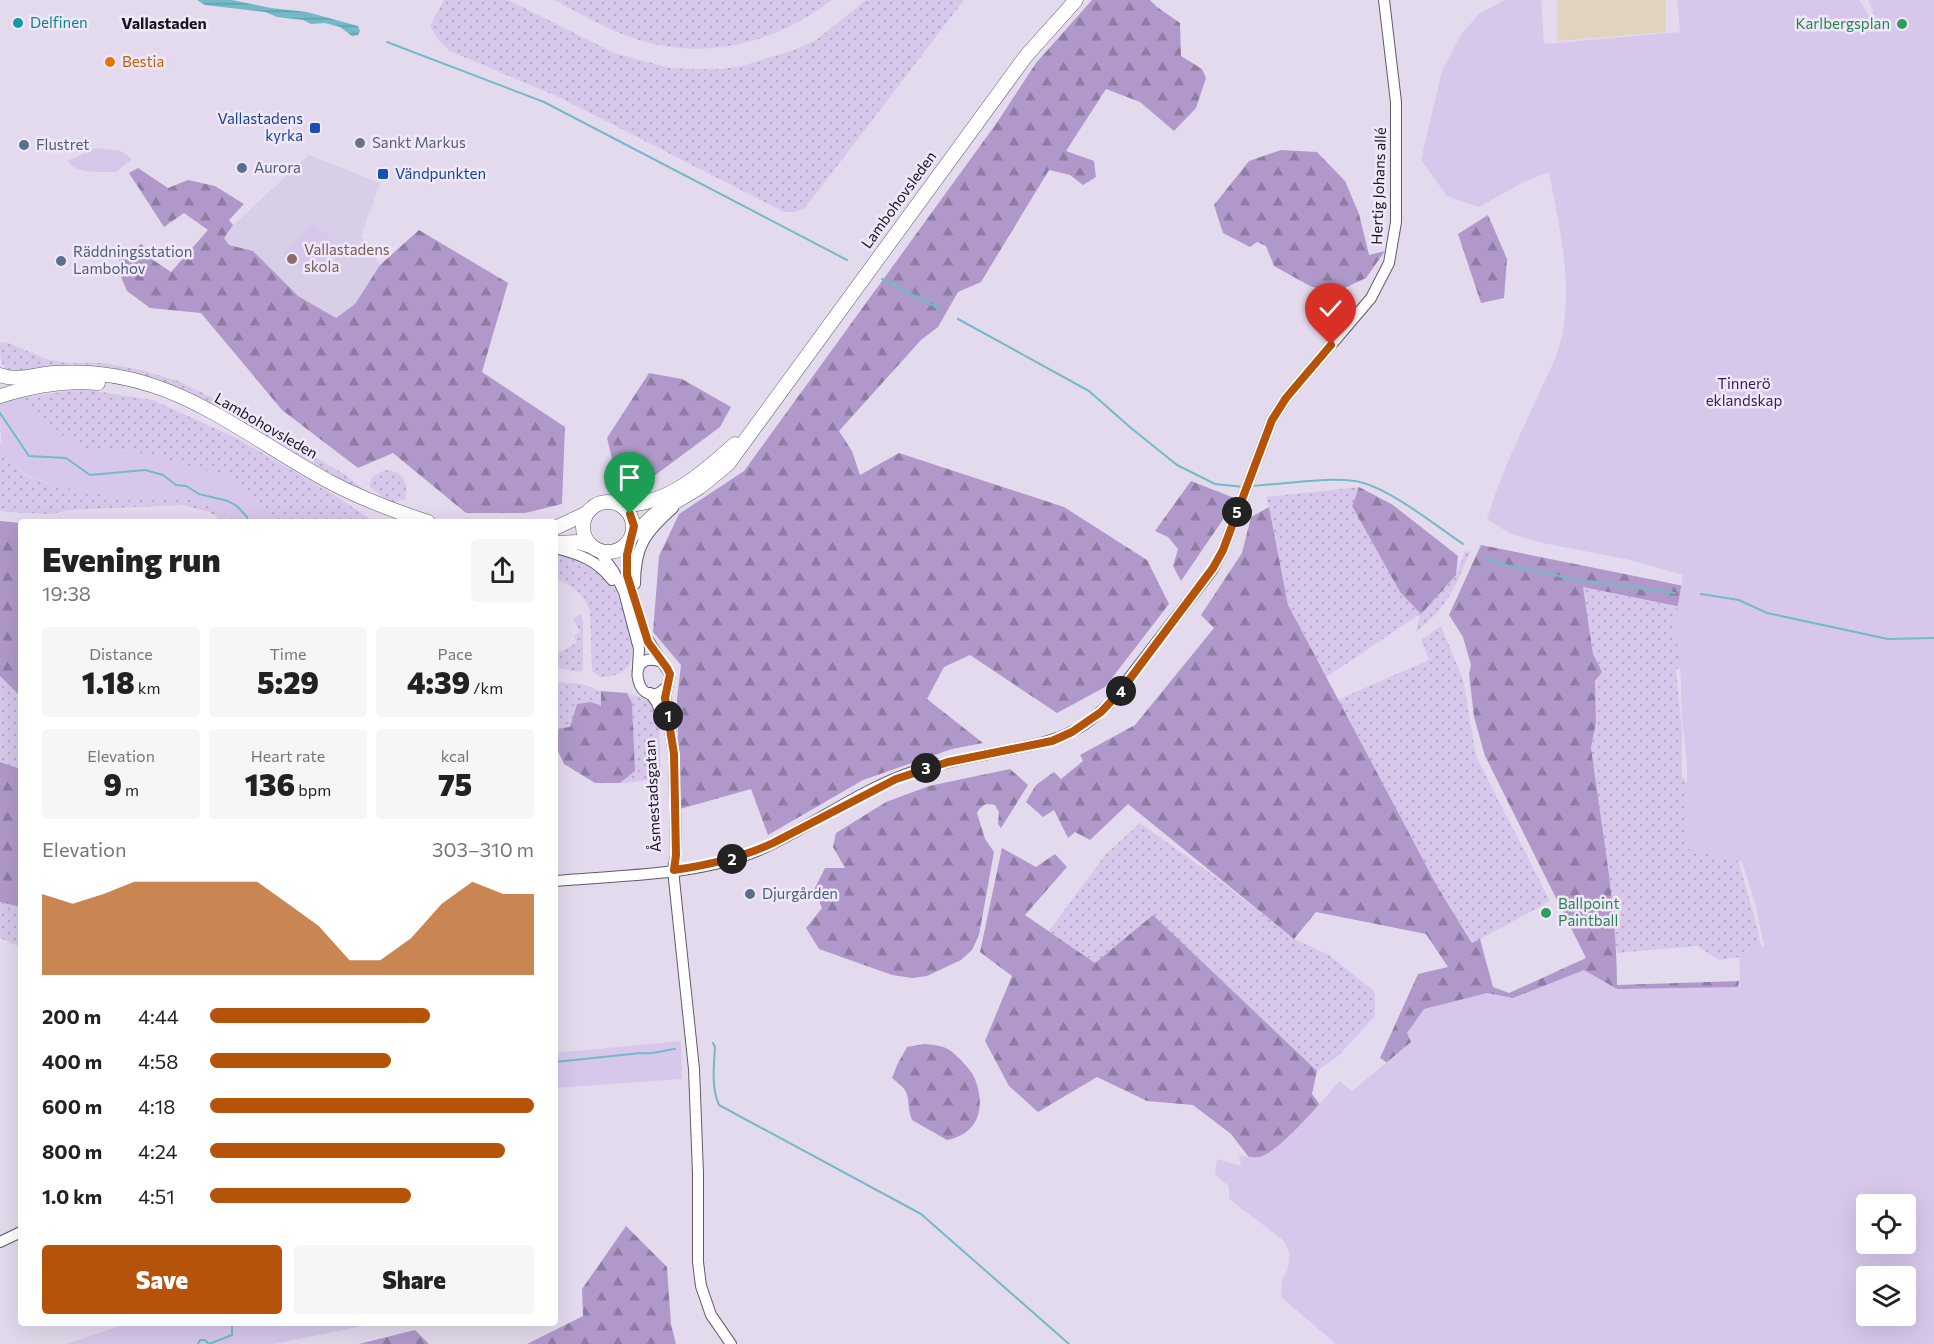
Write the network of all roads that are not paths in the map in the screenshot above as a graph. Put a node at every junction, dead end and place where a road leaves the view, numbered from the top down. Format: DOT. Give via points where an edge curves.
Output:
graph roads {
  1 [pos="1076,0"];
  2 [pos="1384,0"];
  3 [pos="0,375"];
  4 [pos="0,396"];
  5 [pos="185,400"];
  6 [pos="756,425"];
  7 [pos="330,482"];
  8 [pos="686,497"];
  9 [pos="621,505"];
  10 [pos="587,513"];
  11 [pos="392,519"];
  12 [pos="419,519"];
  13 [pos="558,527"];
  14 [pos="630,539"];
  15 [pos="558,543"];
  16 [pos="595,548"];
  17 [pos="558,549"];
  18 [pos="635,596"];
  19 [pos="627,607"];
  20 [pos="662,663"];
  21 [pos="638,668"];
  22 [pos="668,685"];
  23 [pos="650,693"];
  24 [pos="673,867"];
  25 [pos="558,881"];
  26 [pos="18,1233"];
  27 [pos="0,1242"];
  28 [pos="731,1344"];
  1 -- 6 [label="main road, Lambohovsleden" via="1018,65"];
  2 -- 24 [label="street, Hertig Johans allé" via="1396,102 1396,222 1384,275 1371,298 1279,408 1223,550 1207,578 1120,692 1082,726 1052,741 914,772 756,851 713,865"];
  3 -- 5 [label="main road, Lambohovsleden" via="13,379 53,373 104,375 155,386"];
  4 -- 5 [label="main road, Lambohovsleden" via="42,385 91,382"];
  5 -- 7 [label="main road, Lambohovsleden"];
  6 -- 8 [label="main road, Lambohovsleden" via="728,464"];
  6 -- 9 [label="main road, Lambohovsleden" via="688,483 648,503"];
  7 -- 11 [label="main road, Lambohovsleden" via="358,504"];
  7 -- 12 [label="main road, Lambohovsleden" via="375,504"];
  8 -- 14 [label="main road, Lambohovsleden" via="654,515"];
  8 -- 18 [label="street" via="641,543 636,557"];
  9 -- 10 [label="main road" via="599,503"];
  9 -- 14 [label="main road" via="634,526"];
  10 -- 13 [label="main road"];
  10 -- 16 [label="main road" via="583,529"];
  14 -- 16 [label="main road" via="614,552"];
  14 -- 18 [label="street" via="627,575"];
  15 -- 16 [label="main road"];
  16 -- 19 [label="street" via="620,581"];
  17 -- 19 [label="street" via="597,564"];
  18 -- 20 [label="street" via="648,642"];
  19 -- 21 [label="street" via="639,649"];
  20 -- 21 [label="street" via="649,661"];
  20 -- 22 [label="street" via="669,671"];
  21 -- 23 [label="street" via="638,686"];
  22 -- 23 [label="street" via="660,692"];
  22 -- 24 [label="street, Åsmestadsgatan" via="666,707 675,773"];
  23 -- 24 [label="street, Åsmestadsgatan" via="662,716 666,739"];
  24 -- 25 [label="street, Hertig Johans allé"];
  24 -- 28 [label="street" via="696,1100 698,1262 711,1315"];
  26 -- 27 [label="street"];
}
